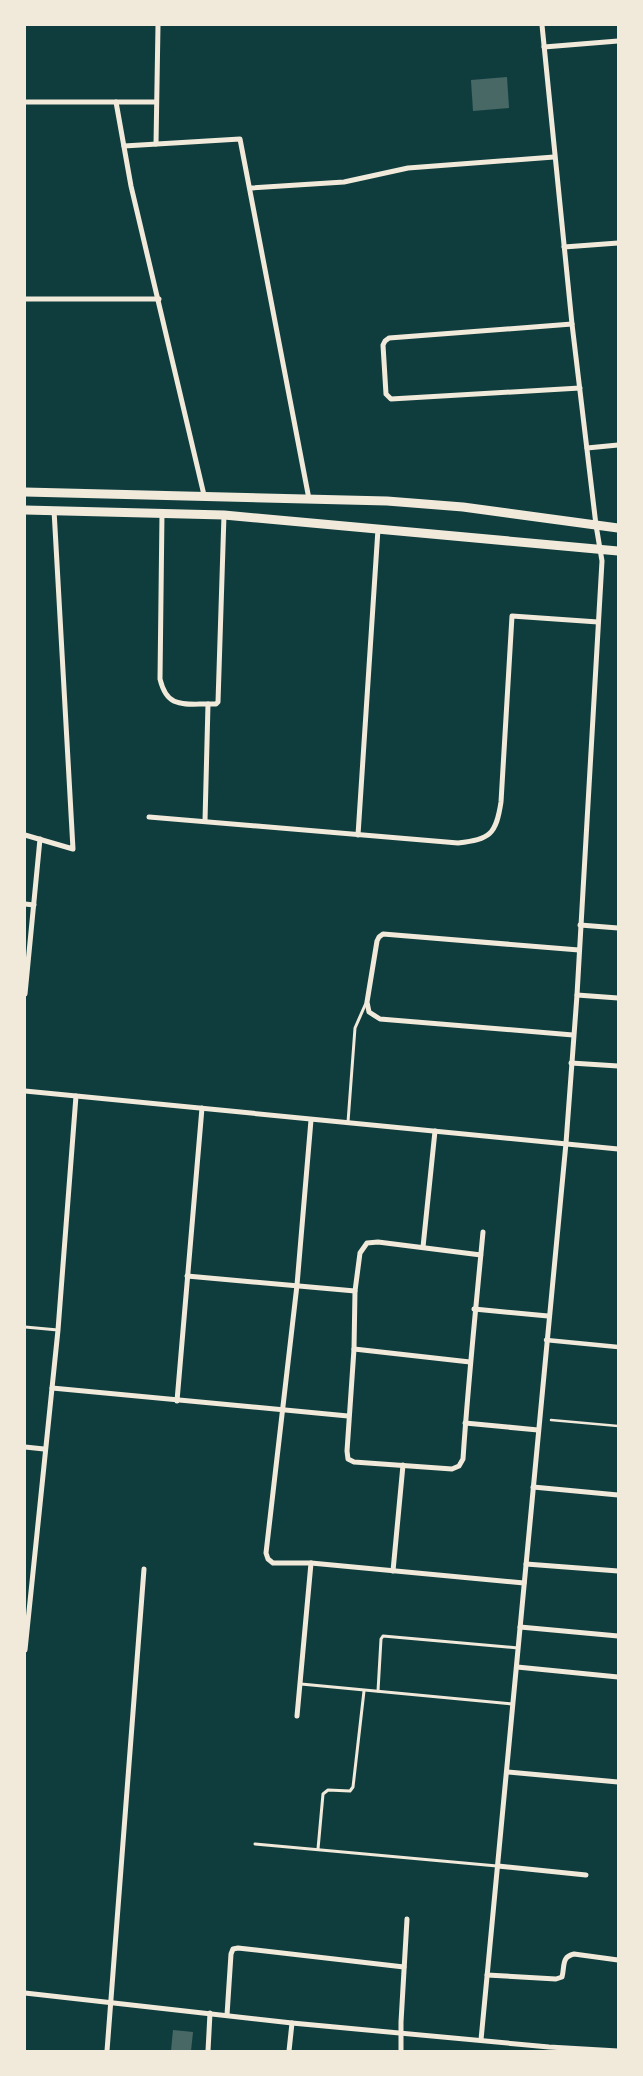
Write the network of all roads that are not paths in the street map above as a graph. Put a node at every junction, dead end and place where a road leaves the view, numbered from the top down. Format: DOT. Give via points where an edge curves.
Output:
graph roads {
  1 [pos="158,25"];
  2 [pos="542,25"];
  3 [pos="618,41"];
  4 [pos="544,47"];
  5 [pos="25,102"];
  6 [pos="116,102"];
  7 [pos="156,102"];
  8 [pos="156,144"];
  9 [pos="124,146"];
  10 [pos="554,157"];
  11 [pos="251,188"];
  12 [pos="618,243"];
  13 [pos="564,247"];
  14 [pos="25,299"];
  15 [pos="159,299"];
  16 [pos="572,324"];
  17 [pos="580,388"];
  18 [pos="618,445"];
  19 [pos="587,448"];
  20 [pos="25,492"];
  21 [pos="204,495"];
  22 [pos="310,500"];
  23 [pos="25,510"];
  24 [pos="54,510"];
  25 [pos="162,513"];
  26 [pos="224,515"];
  27 [pos="596,525"];
  28 [pos="378,528"];
  29 [pos="618,528"];
  30 [pos="601,550"];
  31 [pos="618,551"];
  32 [pos="598,622"];
  33 [pos="208,704"];
  34 [pos="149,817"];
  35 [pos="205,821"];
  36 [pos="25,835"];
  37 [pos="358,835"];
  38 [pos="40,839"];
  39 [pos="25,904"];
  40 [pos="34,905"];
  41 [pos="580,925"];
  42 [pos="618,928"];
  43 [pos="579,950"];
  44 [pos="25,994"];
  45 [pos="577,995"];
  46 [pos="618,998"];
  47 [pos="367,1002"];
  48 [pos="574,1035"];
  49 [pos="571,1063"];
  50 [pos="618,1066"];
  51 [pos="25,1092"];
  52 [pos="76,1096"];
  53 [pos="202,1108"];
  54 [pos="311,1120"];
  55 [pos="348,1122"];
  56 [pos="435,1131"];
  57 [pos="566,1143"];
  58 [pos="618,1149"];
  59 [pos="483,1232"];
  60 [pos="423,1248"];
  61 [pos="481,1255"];
  62 [pos="187,1276"];
  63 [pos="297,1285"];
  64 [pos="355,1291"];
  65 [pos="474,1309"];
  66 [pos="548,1316"];
  67 [pos="25,1327"];
  68 [pos="58,1330"];
  69 [pos="546,1340"];
  70 [pos="618,1347"];
  71 [pos="354,1349"];
  72 [pos="470,1362"];
  73 [pos="52,1388"];
  74 [pos="177,1401"];
  75 [pos="283,1411"];
  76 [pos="348,1416"];
  77 [pos="465,1423"];
  78 [pos="538,1430"];
  79 [pos="25,1447"];
  80 [pos="44,1449"];
  81 [pos="403,1465"];
  82 [pos="533,1487"];
  83 [pos="618,1495"];
  84 [pos="310,1563"];
  85 [pos="526,1564"];
  86 [pos="144,1569"];
  87 [pos="393,1571"];
  88 [pos="618,1571"];
  89 [pos="524,1584"];
  90 [pos="520,1627"];
  91 [pos="618,1636"];
  92 [pos="518,1648"];
  93 [pos="25,1650"];
  94 [pos="517,1667"];
  95 [pos="618,1677"];
  96 [pos="301,1684"];
  97 [pos="364,1691"];
  98 [pos="378,1692"];
  99 [pos="513,1704"];
  100 [pos="297,1716"];
  101 [pos="507,1772"];
  102 [pos="618,1782"];
  103 [pos="255,1844"];
  104 [pos="318,1849"];
  105 [pos="498,1866"];
  106 [pos="586,1875"];
  107 [pos="408,1919"];
  108 [pos="618,1960"];
  109 [pos="404,1967"];
  110 [pos="487,1975"];
  111 [pos="25,1993"];
  112 [pos="110,2002"];
  113 [pos="210,2014"];
  114 [pos="226,2015"];
  115 [pos="292,2023"];
  116 [pos="401,2033"];
  117 [pos="481,2040"];
  118 [pos="549,2049"];
  119 [pos="107,2051"];
  120 [pos="208,2051"];
  121 [pos="289,2051"];
  122 [pos="401,2051"];
  123 [pos="618,2051"];
  1 -- 7 [label="street"];
  2 -- 4 [label="street"];
  3 -- 4 [label="street"];
  4 -- 10 [label="street"];
  5 -- 6 [label="street"];
  6 -- 7 [label="street"];
  6 -- 9 [label="street"];
  7 -- 8 [label="street"];
  8 -- 9 [label="street"];
  8 -- 11 [label="street" via="240,139"];
  9 -- 15 [label="street"];
  10 -- 11 [label="street" via="408,168 344,182"];
  10 -- 13 [label="street"];
  11 -- 22 [label="street"];
  12 -- 13 [label="street"];
  13 -- 16 [label="street"];
  14 -- 15 [label="street"];
  15 -- 21 [label="street"];
  16 -- 17 [label="street"];
  16 -- 17 [label="street" via="389,338 383,345 386,394 392,399"];
  17 -- 19 [label="street"];
  18 -- 19 [label="street"];
  19 -- 27 [label="street"];
  20 -- 21 [label="main road"];
  21 -- 22 [label="main road"];
  22 -- 27 [label="main road" via="463,508"];
  23 -- 24 [label="main road"];
  24 -- 25 [label="main road"];
  24 -- 38 [label="street" via="73,849"];
  25 -- 26 [label="main road"];
  25 -- 33 [label="street" via="160,679 163,693 170,701 181,704"];
  26 -- 28 [label="main road"];
  26 -- 33 [label="street" via="218,700 216,704"];
  27 -- 29 [label="main road"];
  27 -- 30 [label="street"];
  28 -- 30 [label="main road"];
  28 -- 37 [label="street"];
  30 -- 31 [label="main road"];
  30 -- 32 [label="street"];
  32 -- 37 [label="street" via="512,616 501,802 493,830 481,840 458,843"];
  32 -- 41 [label="street"];
  33 -- 35 [label="street"];
  34 -- 35 [label="street"];
  35 -- 37 [label="street"];
  36 -- 38 [label="street"];
  38 -- 40 [label="street"];
  39 -- 40 [label="street"];
  40 -- 44 [label="street"];
  41 -- 42 [label="street"];
  41 -- 43 [label="street"];
  43 -- 45 [label="street"];
  43 -- 47 [label="street" via="384,934 377,941"];
  45 -- 46 [label="street"];
  45 -- 48 [label="street"];
  47 -- 48 [label="street" via="369,1012 380,1020"];
  47 -- 55 [label="lane" via="355,1028"];
  48 -- 49 [label="street"];
  49 -- 50 [label="street"];
  49 -- 57 [label="street"];
  51 -- 52 [label="street"];
  52 -- 53 [label="street"];
  52 -- 68 [label="street"];
  53 -- 54 [label="street"];
  53 -- 62 [label="street"];
  54 -- 55 [label="street"];
  54 -- 63 [label="street"];
  55 -- 56 [label="street"];
  56 -- 57 [label="street"];
  56 -- 60 [label="street"];
  57 -- 58 [label="street"];
  57 -- 66 [label="street"];
  59 -- 61 [label="street"];
  60 -- 61 [label="street"];
  60 -- 64 [label="street" via="367,1243 360,1253"];
  61 -- 65 [label="street"];
  62 -- 63 [label="street"];
  62 -- 74 [label="street"];
  63 -- 64 [label="street"];
  63 -- 75 [label="street"];
  64 -- 71 [label="street"];
  65 -- 66 [label="street"];
  65 -- 72 [label="street"];
  66 -- 69 [label="street"];
  67 -- 68 [label="lane"];
  68 -- 73 [label="street"];
  69 -- 70 [label="street"];
  69 -- 78 [label="street"];
  71 -- 72 [label="street"];
  71 -- 76 [label="street"];
  72 -- 77 [label="street"];
  73 -- 74 [label="street"];
  73 -- 80 [label="street"];
  74 -- 75 [label="street"];
  75 -- 76 [label="street"];
  75 -- 84 [label="street" via="266,1553 273,1563"];
  76 -- 81 [label="street" via="348,1459"];
  77 -- 78 [label="street"];
  77 -- 81 [label="street" via="463,1459 459,1466 452,1469"];
  78 -- 82 [label="street"];
  79 -- 80 [label="street"];
  80 -- 93 [label="street"];
  81 -- 87 [label="street"];
  82 -- 83 [label="street"];
  82 -- 85 [label="street"];
  84 -- 87 [label="street"];
  84 -- 96 [label="street"];
  85 -- 88 [label="street"];
  85 -- 89 [label="street"];
  86 -- 112 [label="street"];
  87 -- 89 [label="street"];
  89 -- 90 [label="street"];
  90 -- 91 [label="street"];
  90 -- 92 [label="street"];
  92 -- 94 [label="street"];
  92 -- 98 [label="lane" via="387,1635 381,1639"];
  94 -- 95 [label="street"];
  94 -- 99 [label="street"];
  96 -- 97 [label="lane"];
  96 -- 100 [label="street"];
  97 -- 98 [label="lane"];
  97 -- 104 [label="lane" via="353,1787 350,1791 328,1790 323,1794"];
  98 -- 99 [label="lane"];
  99 -- 101 [label="street"];
  101 -- 102 [label="street"];
  101 -- 105 [label="street"];
  103 -- 104 [label="lane"];
  104 -- 105 [label="lane"];
  105 -- 106 [label="street"];
  105 -- 110 [label="street"];
  107 -- 109 [label="street"];
  108 -- 110 [label="street" via="569,1955 563,1962 562,1976 556,1979"];
  109 -- 114 [label="street" via="233,1949"];
  109 -- 116 [label="street"];
  110 -- 117 [label="street"];
  111 -- 112 [label="street"];
  112 -- 113 [label="street"];
  112 -- 119 [label="street"];
  113 -- 114 [label="street"];
  113 -- 120 [label="street"];
  114 -- 115 [label="street"];
  115 -- 116 [label="street"];
  115 -- 121 [label="street"];
  116 -- 117 [label="street"];
  116 -- 122 [label="street"];
  117 -- 118 [label="street"];
  118 -- 123 [label="street"];
}
